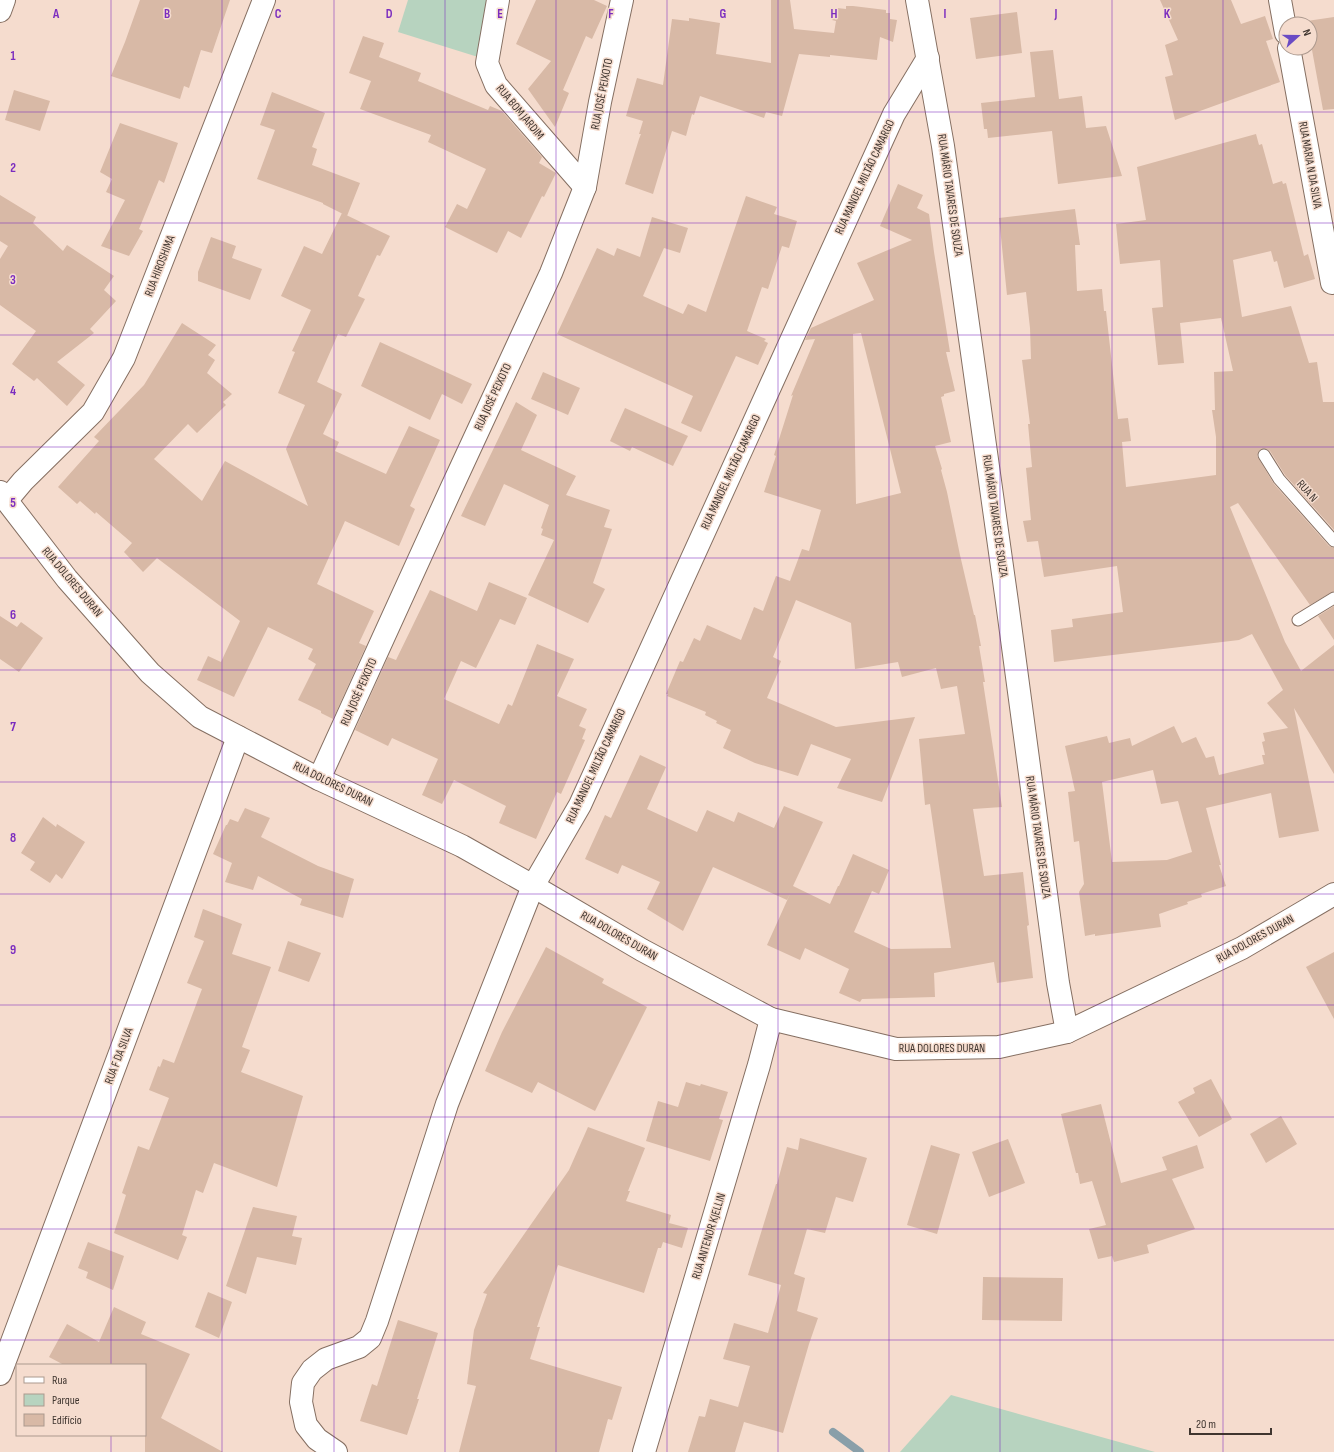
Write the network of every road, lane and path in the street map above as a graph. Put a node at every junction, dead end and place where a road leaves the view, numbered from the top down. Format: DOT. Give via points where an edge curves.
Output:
graph roads {
  1 [pos="4,0"];
  2 [pos="264,0"];
  3 [pos="498,0"];
  4 [pos="622,0"];
  5 [pos="917,0"];
  6 [pos="1280,0"];
  7 [pos="0,11"];
  8 [pos="1283,16"];
  9 [pos="1290,56"];
  10 [pos="928,58"];
  11 [pos="585,187"];
  12 [pos="1332,283"];
  13 [pos="1264,455"];
  14 [pos="3,496"];
  15 [pos="1334,541"];
  16 [pos="1334,598"];
  17 [pos="1298,620"];
  18 [pos="238,737"];
  19 [pos="319,779"];
  20 [pos="533,886"];
  21 [pos="1334,894"];
  22 [pos="771,1018"];
  23 [pos="1067,1032"];
  24 [pos="0,1374"];
  25 [pos="336,1452"];
  26 [pos="644,1452"];
  1 -- 7 [label="street"];
  2 -- 14 [label="street, RUA HIROSHIMA" via="124,358 93,412 23,481"];
  3 -- 11 [label="street, RUA BOM JARDIM" via="488,63 496,85"];
  4 -- 11 [label="street, RUA JOSÉ PEIXOTO"];
  5 -- 10 [label="street, RUA MÁRIO TAVARES DE SOUZA"];
  6 -- 8 [label="street"];
  9 -- 12 [label="street, RUA MARIA N DA SILVA"];
  10 -- 20 [label="street, RUA MANOEL MILTÃO CAMARGO" via="894,114 580,805"];
  10 -- 23 [label="street, RUA MÁRIO TAVARES DE SOUZA" via="943,146 1058,983"];
  11 -- 19 [label="street, RUA JOSÉ PEIXOTO" via="551,273"];
  13 -- 15 [label="lane, RUA N" via="1279,479"];
  14 -- 18 [label="street, RUA DOLORES DURAN" via="67,579 150,673 200,717"];
  16 -- 17 [label="lane"];
  18 -- 19 [label="street, RUA DOLORES DURAN"];
  18 -- 24 [label="street, RUA F DA SILVA"];
  19 -- 20 [label="street, RUA DOLORES DURAN" via="462,846"];
  20 -- 22 [label="street, RUA DOLORES DURAN" via="642,950"];
  20 -- 25 [label="street, RUA MANOEL MILTÃO CAMARGO" via="447,1104 370,1338 359,1347 326,1359 312,1370 303,1383 301,1402 306,1425 317,1438"];
  21 -- 23 [label="street, RUA DOLORES DURAN" via="1242,948"];
  22 -- 23 [label="street, RUA DOLORES DURAN" via="896,1049 999,1047"];
  22 -- 26 [label="street, RUA ANTENOR KJELLIN"];
}
